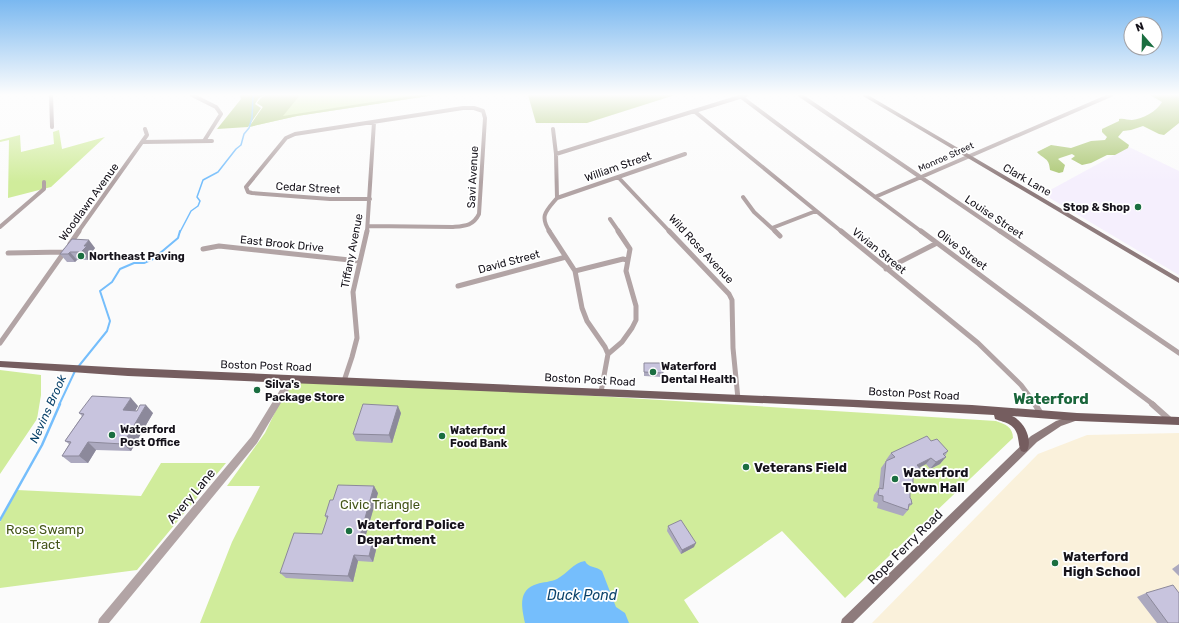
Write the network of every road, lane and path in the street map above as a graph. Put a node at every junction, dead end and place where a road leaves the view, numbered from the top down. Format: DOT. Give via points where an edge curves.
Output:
graph roads {
  1 [pos="215,124"];
  2 [pos="358,124"];
  3 [pos="374,124"];
  4 [pos="485,124"];
  5 [pos="652,124"];
  6 [pos="710,124"];
  7 [pos="780,124"];
  8 [pos="843,124"];
  9 [pos="914,124"];
  10 [pos="1042,124"];
  11 [pos="146,129"];
  12 [pos="553,129"];
  13 [pos="204,141"];
  14 [pos="212,141"];
  15 [pos="142,142"];
  16 [pos="556,154"];
  17 [pos="685,154"];
  18 [pos="967,156"];
  19 [pos="618,177"];
  20 [pos="920,177"];
  21 [pos="44,182"];
  22 [pos="742,197"];
  23 [pos="875,197"];
  24 [pos="557,198"];
  25 [pos="370,199"];
  26 [pos="816,211"];
  27 [pos="610,219"];
  28 [pos="368,226"];
  29 [pos="0,227"];
  30 [pos="772,228"];
  31 [pos="780,236"];
  32 [pos="937,243"];
  33 [pos="203,249"];
  34 [pos="64,252"];
  35 [pos="8,253"];
  36 [pos="566,257"];
  37 [pos="627,260"];
  38 [pos="359,261"];
  39 [pos="886,269"];
  40 [pos="575,271"];
  41 [pos="1179,281"];
  42 [pos="458,286"];
  43 [pos="0,343"];
  44 [pos="1179,353"];
  45 [pos="608,354"];
  46 [pos="0,364"];
  47 [pos="290,379"];
  48 [pos="344,381"];
  49 [pos="601,392"];
  50 [pos="738,399"];
  51 [pos="972,409"];
  52 [pos="1041,414"];
  53 [pos="1077,417"];
  54 [pos="1175,421"];
  55 [pos="1024,448"];
  56 [pos="103,623"];
  57 [pos="846,623"];
  1 -- 13 [label="street"];
  2 -- 25 [label="street, Cedar Street" via="321,129 286,138 246,189 252,193 289,196"];
  3 -- 25 [label="street, Tiffany Avenue"];
  4 -- 28 [label="street, Savi Avenue" via="479,214 472,224 456,227"];
  5 -- 16 [label="street"];
  6 -- 26 [label="street, Vivian Street"];
  7 -- 23 [label="street, Olive Street"];
  8 -- 20 [label="street, Louise Street"];
  9 -- 18 [label="main road, Clark Lane"];
  10 -- 18 [label="street, Monroe Street"];
  11 -- 15 [label="street, Woodlawn Avenue" via="147,135"];
  12 -- 16 [label="street"];
  13 -- 14 [label="street"];
  13 -- 15 [label="street"];
  15 -- 34 [label="street, Woodlawn Avenue"];
  16 -- 24 [label="street"];
  17 -- 19 [label="street, William Street"];
  18 -- 20 [label="street, Monroe Street"];
  18 -- 41 [label="main road, Clark Lane"];
  19 -- 24 [label="street, William Street"];
  19 -- 50 [label="street, Wild Rose Avenue" via="729,294 732,300"];
  20 -- 23 [label="street, Monroe Street"];
  20 -- 44 [label="street, Louise Street"];
  21 -- 29 [label="street" via="44,189"];
  22 -- 30 [label="street"];
  23 -- 32 [label="street, Olive Street"];
  24 -- 36 [label="street" via="545,212 544,223"];
  25 -- 28 [label="street, Tiffany Avenue"];
  26 -- 30 [label="street"];
  26 -- 39 [label="street, Vivian Street"];
  27 -- 37 [label="street" via="630,250"];
  28 -- 38 [label="street, Tiffany Avenue"];
  30 -- 31 [label="street"];
  32 -- 39 [label="street"];
  32 -- 54 [label="street, Olive Street"];
  33 -- 38 [label="street, East Brook Drive" via="218,246"];
  34 -- 35 [label="street"];
  34 -- 43 [label="street, Woodlawn Avenue"];
  36 -- 40 [label="street"];
  36 -- 42 [label="street, David Street"];
  37 -- 40 [label="street"];
  37 -- 45 [label="street" via="626,274 634,296 637,320 635,327 616,349"];
  38 -- 48 [label="street, Tiffany Avenue" via="352,302 357,332 356,343"];
  39 -- 52 [label="street, Vivian Street" via="978,344 1022,388"];
  40 -- 45 [label="street" via="587,321"];
  45 -- 49 [label="street"];
  46 -- 47 [label="main road, Boston Post Road"];
  47 -- 48 [label="main road, Boston Post Road"];
  47 -- 56 [label="street, Avery Lane" via="254,440"];
  48 -- 49 [label="main road, Boston Post Road"];
  49 -- 50 [label="main road, Boston Post Road"];
  50 -- 51 [label="main road, Boston Post Road"];
  51 -- 52 [label="main road, Boston Post Road"];
  51 -- 55 [label="main road" via="984,414 1006,417 1015,422 1024,435"];
  52 -- 53 [label="main road, Boston Post Road"];
  53 -- 54 [label="main road, Boston Post Road"];
  53 -- 55 [label="main road, Rope Ferry Road" via="1052,427"];
  55 -- 57 [label="main road, Rope Ferry Road"];
}
